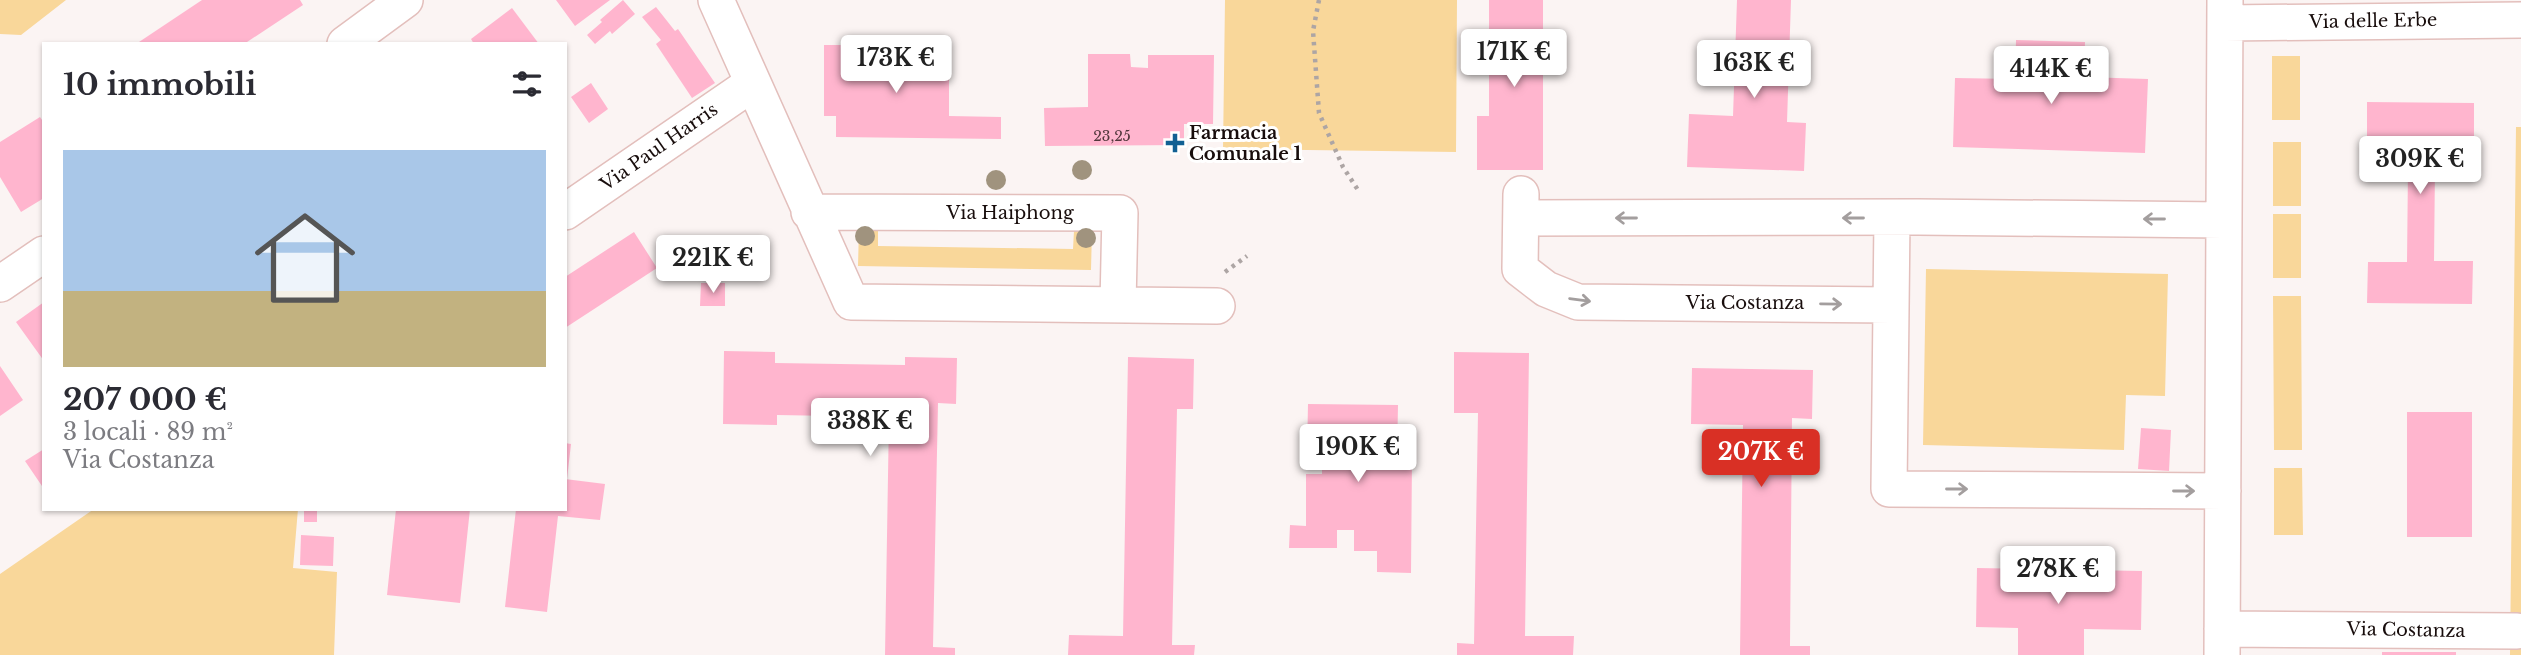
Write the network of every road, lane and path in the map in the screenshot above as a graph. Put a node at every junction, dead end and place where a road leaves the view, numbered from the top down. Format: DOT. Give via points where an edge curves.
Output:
graph roads {
  1 [pos="405,0"];
  2 [pos="716,0"];
  3 [pos="1319,0"];
  4 [pos="2225,11"];
  5 [pos="2521,20"];
  6 [pos="348,42"];
  7 [pos="753,83"];
  8 [pos="1358,190"];
  9 [pos="567,211"];
  10 [pos="809,212"];
  11 [pos="1892,218"];
  12 [pos="2223,220"];
  13 [pos="42,255"];
  14 [pos="0,285"];
  15 [pos="1118,304"];
  16 [pos="1891,305"];
  17 [pos="1217,306"];
  18 [pos="2223,491"];
  19 [pos="2517,632"];
  20 [pos="2222,642"];
  21 [pos="2294,642"];
  1 -- 6 [label="street"];
  2 -- 7 [label="street"];
  3 -- 8 [label="path" via="1314,31 1319,113"];
  4 -- 5 [label="street, Via delle Erbe"];
  4 -- 12 [label="street, Via Costanza"];
  7 -- 9 [label="street, Via Paul Harris"];
  7 -- 10 [label="street"];
  10 -- 15 [label="street" via="850,302"];
  10 -- 15 [label="street, Via Haiphong" via="1120,213"];
  12 -- 11 [label="street, one-way"];
  11 -- 16 [label="street"];
  11 -- 16 [label="street, Via Costanza, one-way" via="1521,206 1520,269 1546,289 1578,302"];
  12 -- 18 [label="street, Via Costanza"];
  13 -- 14 [label="street"];
  15 -- 17 [label="street"];
  16 -- 18 [label="street, one-way" via="1889,489"];
  18 -- 20 [label="street, Via Costanza"];
  19 -- 21 [label="street, Via Costanza"];
  20 -- 21 [label="street, Via Costanza"];
}
